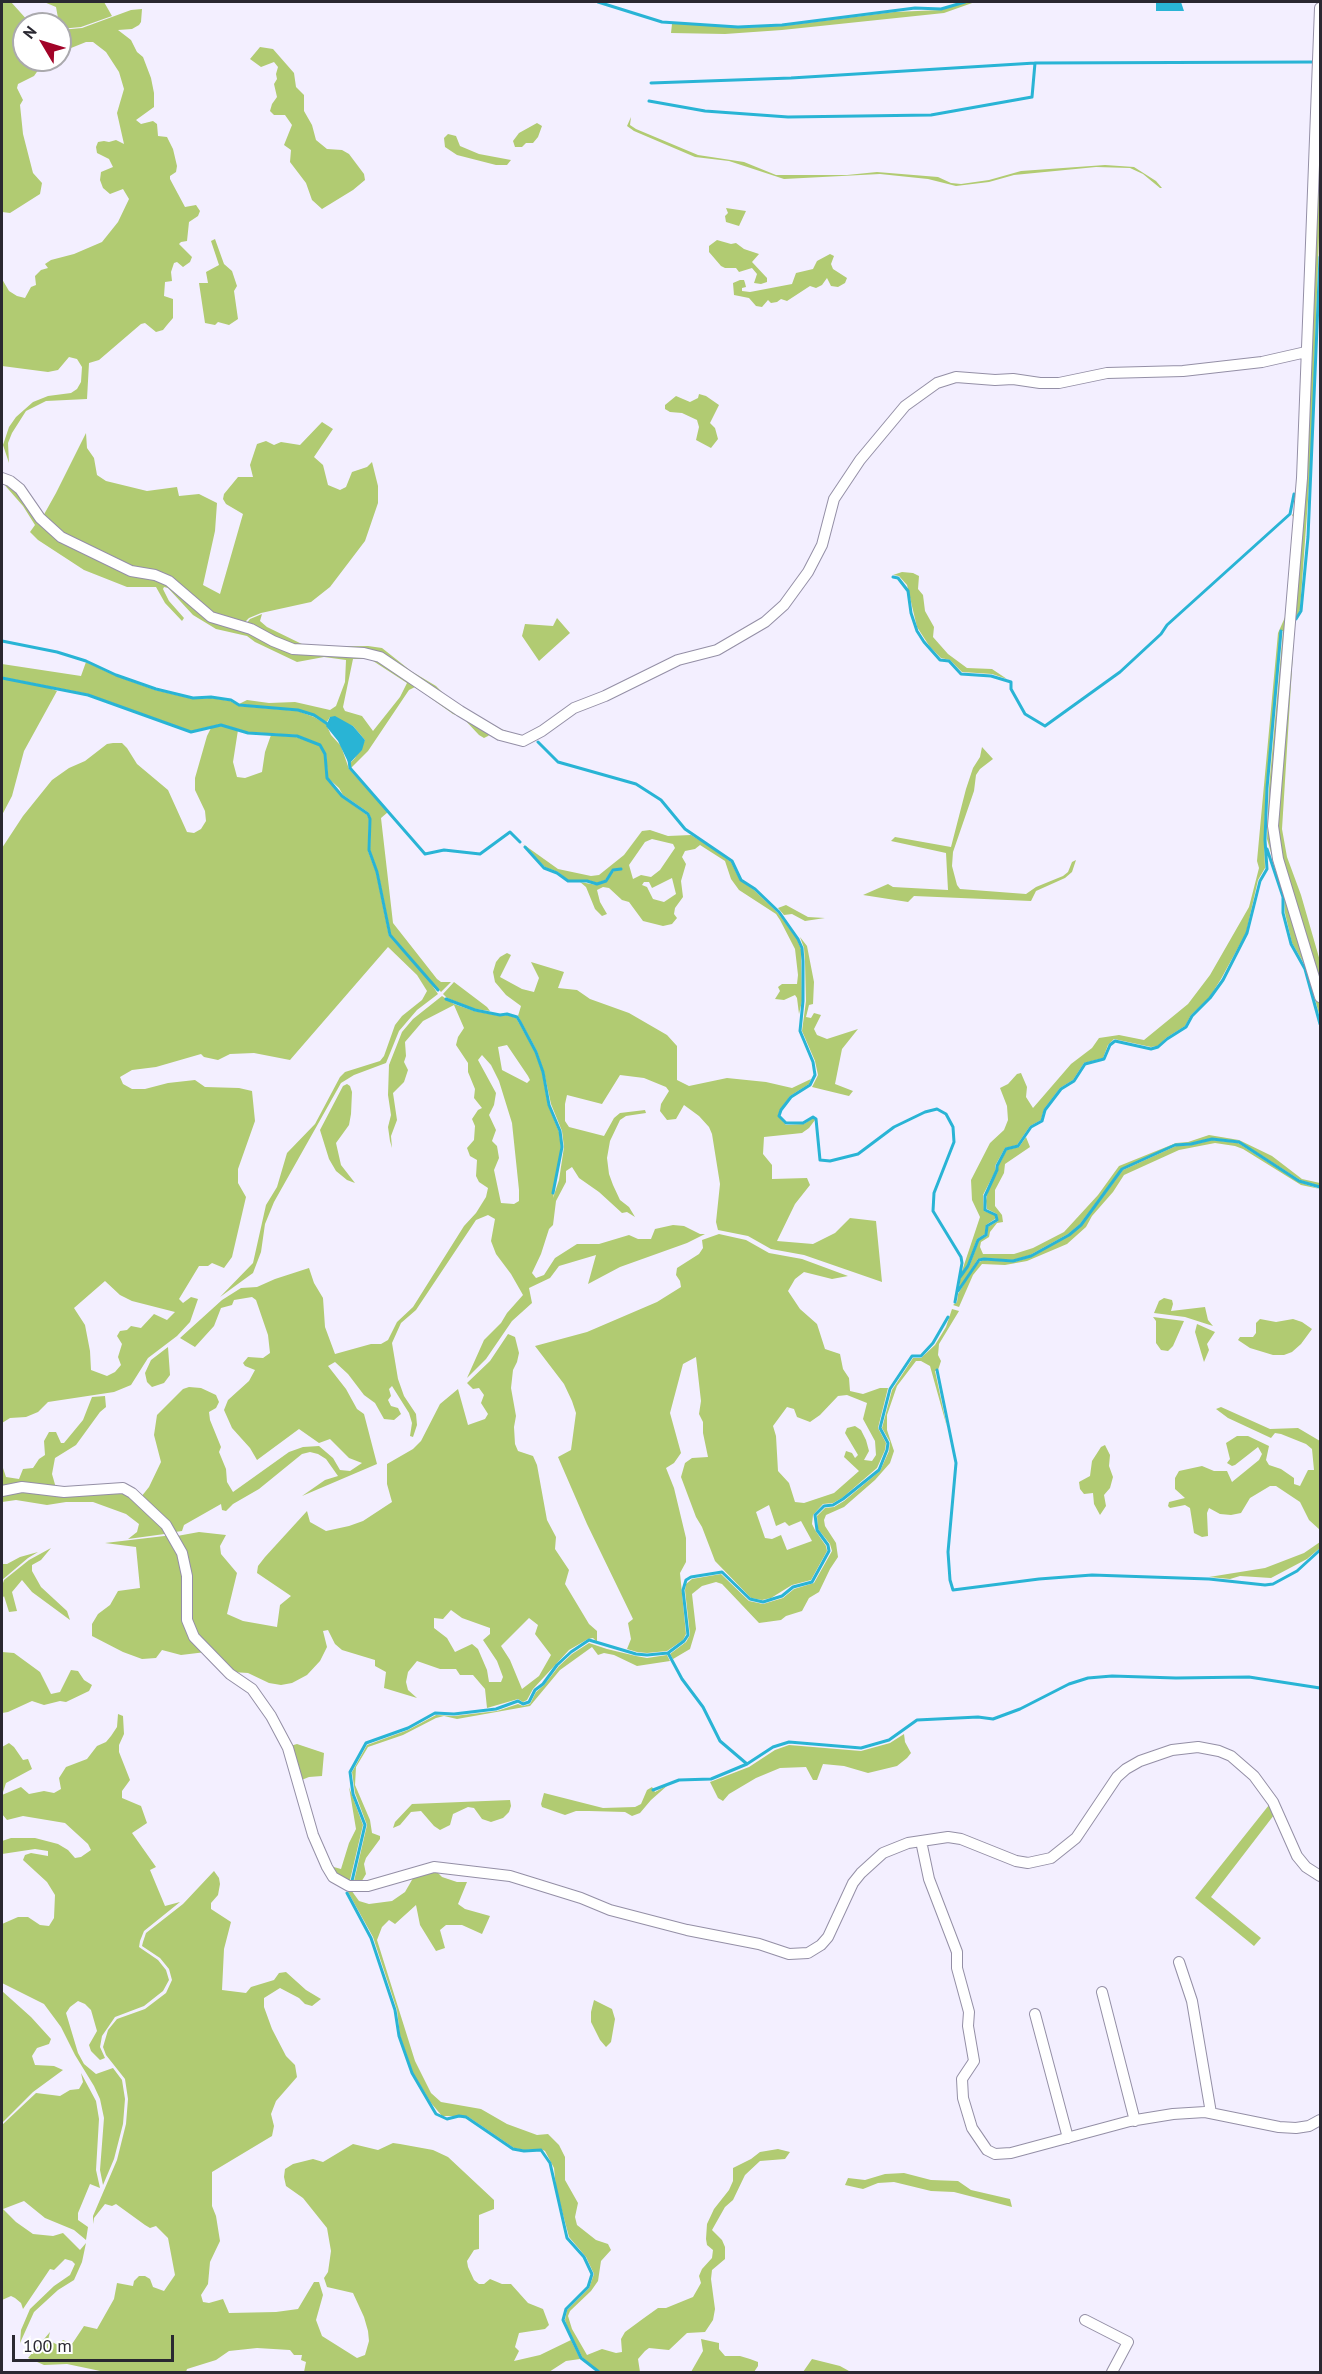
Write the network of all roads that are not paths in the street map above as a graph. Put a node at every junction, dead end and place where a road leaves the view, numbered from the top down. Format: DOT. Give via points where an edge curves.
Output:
graph roads {
  1 [pos="1320,8"];
  2 [pos="1306,351"];
  3 [pos="2,478"];
  4 [pos="1320,997"];
  5 [pos="2,1491"];
  6 [pos="921,1840"];
  7 [pos="1320,1876"];
  8 [pos="1179,1962"];
  9 [pos="1102,1992"];
  10 [pos="1035,2014"];
  11 [pos="1211,2114"];
  12 [pos="1320,2120"];
  13 [pos="1136,2121"];
  14 [pos="1068,2138"];
  15 [pos="1084,2320"];
  16 [pos="1112,2373"];
  1 -- 2 [label="street"];
  2 -- 3 [label="street" via="1262,362 1175,372 1107,373 1059,383 956,377 937,383 905,406 860,460 834,499 822,545 808,572 784,605 765,622 717,650 678,660 574,708 523,741 500,735 380,657 364,652 293,649 251,629 211,617 170,581 131,572 61,537 40,518 20,489"];
  2 -- 4 [label="street" via="1300,509 1273,826 1278,859"];
  5 -- 6 [label="street" via="22,1487 64,1492 123,1488 166,1525 182,1553 188,1620 194,1637 230,1674 252,1689 268,1711 288,1748 327,1868 333,1877 349,1886 368,1886 434,1867 510,1876 610,1910 798,1955 813,1951 828,1937 861,1873 883,1853"];
  6 -- 7 [label="street" via="961,1839 1016,1861 1039,1862 1076,1838 1126,1769 1172,1750 1198,1747 1231,1756 1254,1776 1273,1802 1297,1856"];
  6 -- 14 [label="street" via="929,1879 957,1952 957,1968 969,2012 974,2061 961,2087 972,2128 987,2150 995,2154"];
  8 -- 11 [label="street" via="1192,2001"];
  9 -- 13 [label="street"];
  10 -- 14 [label="street"];
  11 -- 12 [label="street" via="1279,2127 1309,2126"];
  11 -- 13 [label="street" via="1173,2114"];
  13 -- 14 [label="street"];
  15 -- 16 [label="street" via="1128,2342"];
}
